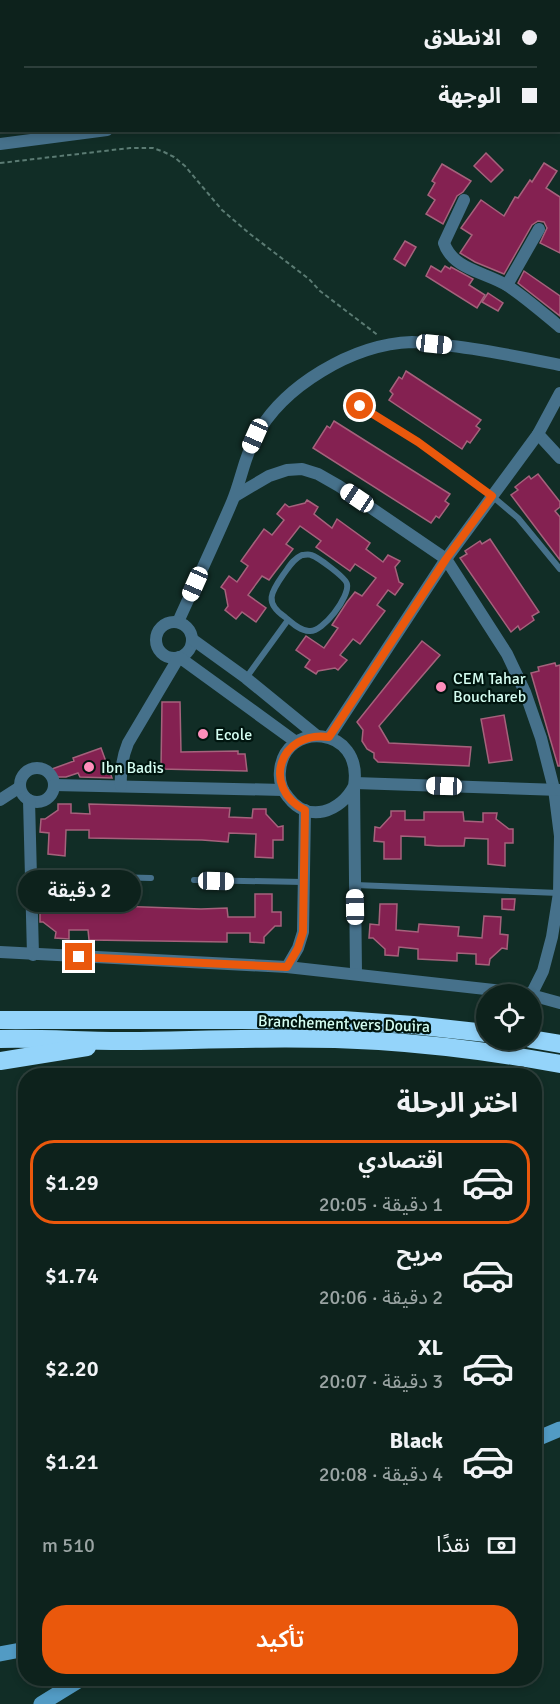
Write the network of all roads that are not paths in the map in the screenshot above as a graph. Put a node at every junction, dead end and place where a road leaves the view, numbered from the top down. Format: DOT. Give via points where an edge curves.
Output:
graph roads {
  1 [pos="92,132"];
  2 [pos="0,144"];
  3 [pos="464,200"];
  4 [pos="539,229"];
  5 [pos="507,285"];
  6 [pos="560,327"];
  7 [pos="560,365"];
  8 [pos="560,393"];
  9 [pos="360,406"];
  10 [pos="538,434"];
  11 [pos="560,458"];
  12 [pos="235,495"];
  13 [pos="492,496"];
  14 [pos="446,559"];
  15 [pos="560,569"];
  16 [pos="288,620"];
  17 [pos="178,622"];
  18 [pos="192,639"];
  19 [pos="179,657"];
  20 [pos="246,678"];
  21 [pos="323,736"];
  22 [pos="296,742"];
  23 [pos="54,785"];
  24 [pos="355,785"];
  25 [pos="121,786"];
  26 [pos="20,788"];
  27 [pos="283,790"];
  28 [pos="557,790"];
  29 [pos="0,800"];
  30 [pos="29,800"];
  31 [pos="305,810"];
  32 [pos="31,875"];
  33 [pos="151,878"];
  34 [pos="194,880"];
  35 [pos="303,882"];
  36 [pos="355,885"];
  37 [pos="559,892"];
  38 [pos="0,952"];
  39 [pos="33,955"];
  40 [pos="287,967"];
  41 [pos="356,974"];
  42 [pos="536,984"];
  43 [pos="476,988"];
  44 [pos="542,997"];
  45 [pos="560,1003"];
  46 [pos="0,1009"];
  47 [pos="0,1020"];
  48 [pos="133,1020"];
  49 [pos="476,1032"];
  50 [pos="0,1039"];
  51 [pos="126,1041"];
  52 [pos="542,1041"];
  53 [pos="560,1044"];
  54 [pos="0,1061"];
  55 [pos="560,1064"];
  56 [pos="560,1429"];
  57 [pos="542,1437"];
  58 [pos="18,1651"];
  59 [pos="0,1654"];
  60 [pos="70,1686"];
  61 [pos="41,1704"];
  1 -- 2 [label="street"];
  3 -- 5 [label="street" via="444,243 447,252 458,262"];
  4 -- 5 [label="street"];
  5 -- 6 [label="street"];
  7 -- 12 [label="street" via="412,342 378,346 306,381 279,405 255,436"];
  8 -- 10 [label="street"];
  9 -- 13 [label="lane"];
  10 -- 11 [label="street"];
  10 -- 13 [label="street"];
  12 -- 14 [label="street" via="268,476 302,469 339,486"];
  12 -- 17 [label="street"];
  13 -- 14 [label="street"];
  13 -- 15 [label="lane" via="518,518"];
  14 -- 21 [label="street"];
  14 -- 28 [label="street" via="507,654 525,692"];
  16 -- 16 [label="lane" via="310,632 325,625 347,592 345,578 311,555 295,559 271,596 276,611"];
  16 -- 20 [label="lane"];
  17 -- 18 [label="street" via="188,628"];
  17 -- 19 [label="street" via="162,627 156,637 163,653"];
  18 -- 19 [label="street" via="189,650"];
  18 -- 20 [label="street"];
  19 -- 22 [label="street"];
  19 -- 25 [label="street" via="128,743 122,757"];
  20 -- 21 [label="street"];
  21 -- 22 [label="street"];
  21 -- 24 [label="street" via="340,742 349,751 354,762"];
  22 -- 27 [label="street" via="281,764"];
  23 -- 25 [label="street"];
  23 -- 26 [label="street" via="50,774 34,768 22,777"];
  23 -- 30 [label="street" via="46,800"];
  24 -- 28 [label="street"];
  24 -- 31 [label="street" via="340,805 323,812"];
  24 -- 36 [label="street"];
  25 -- 27 [label="street"];
  26 -- 29 [label="street"];
  26 -- 30 [label="street"];
  27 -- 31 [label="street"];
  28 -- 37 [label="street"];
  30 -- 32 [label="street"];
  31 -- 35 [label="street"];
  32 -- 33 [label="lane"];
  32 -- 39 [label="street"];
  34 -- 35 [label="lane"];
  35 -- 40 [label="street" via="303,932"];
  36 -- 37 [label="lane"];
  36 -- 41 [label="street"];
  37 -- 42 [label="street" via="552,937"];
  38 -- 39 [label="street"];
  39 -- 40 [label="street"];
  40 -- 41 [label="street"];
  41 -- 43 [label="street"];
  44 -- 45 [label="street"];
  46 -- 48 [label="highway"];
  47 -- 48 [label="highway"];
  48 -- 49 [label="highway" via="343,1020"];
  50 -- 51 [label="highway"];
  51 -- 54 [label="highway"];
  51 -- 55 [label="highway, Branchement vers Douira" via="377,1041"];
  52 -- 53 [label="highway"];
  56 -- 57 [label="main road"];
  58 -- 59 [label="main road"];
  60 -- 61 [label="main road"];
}
